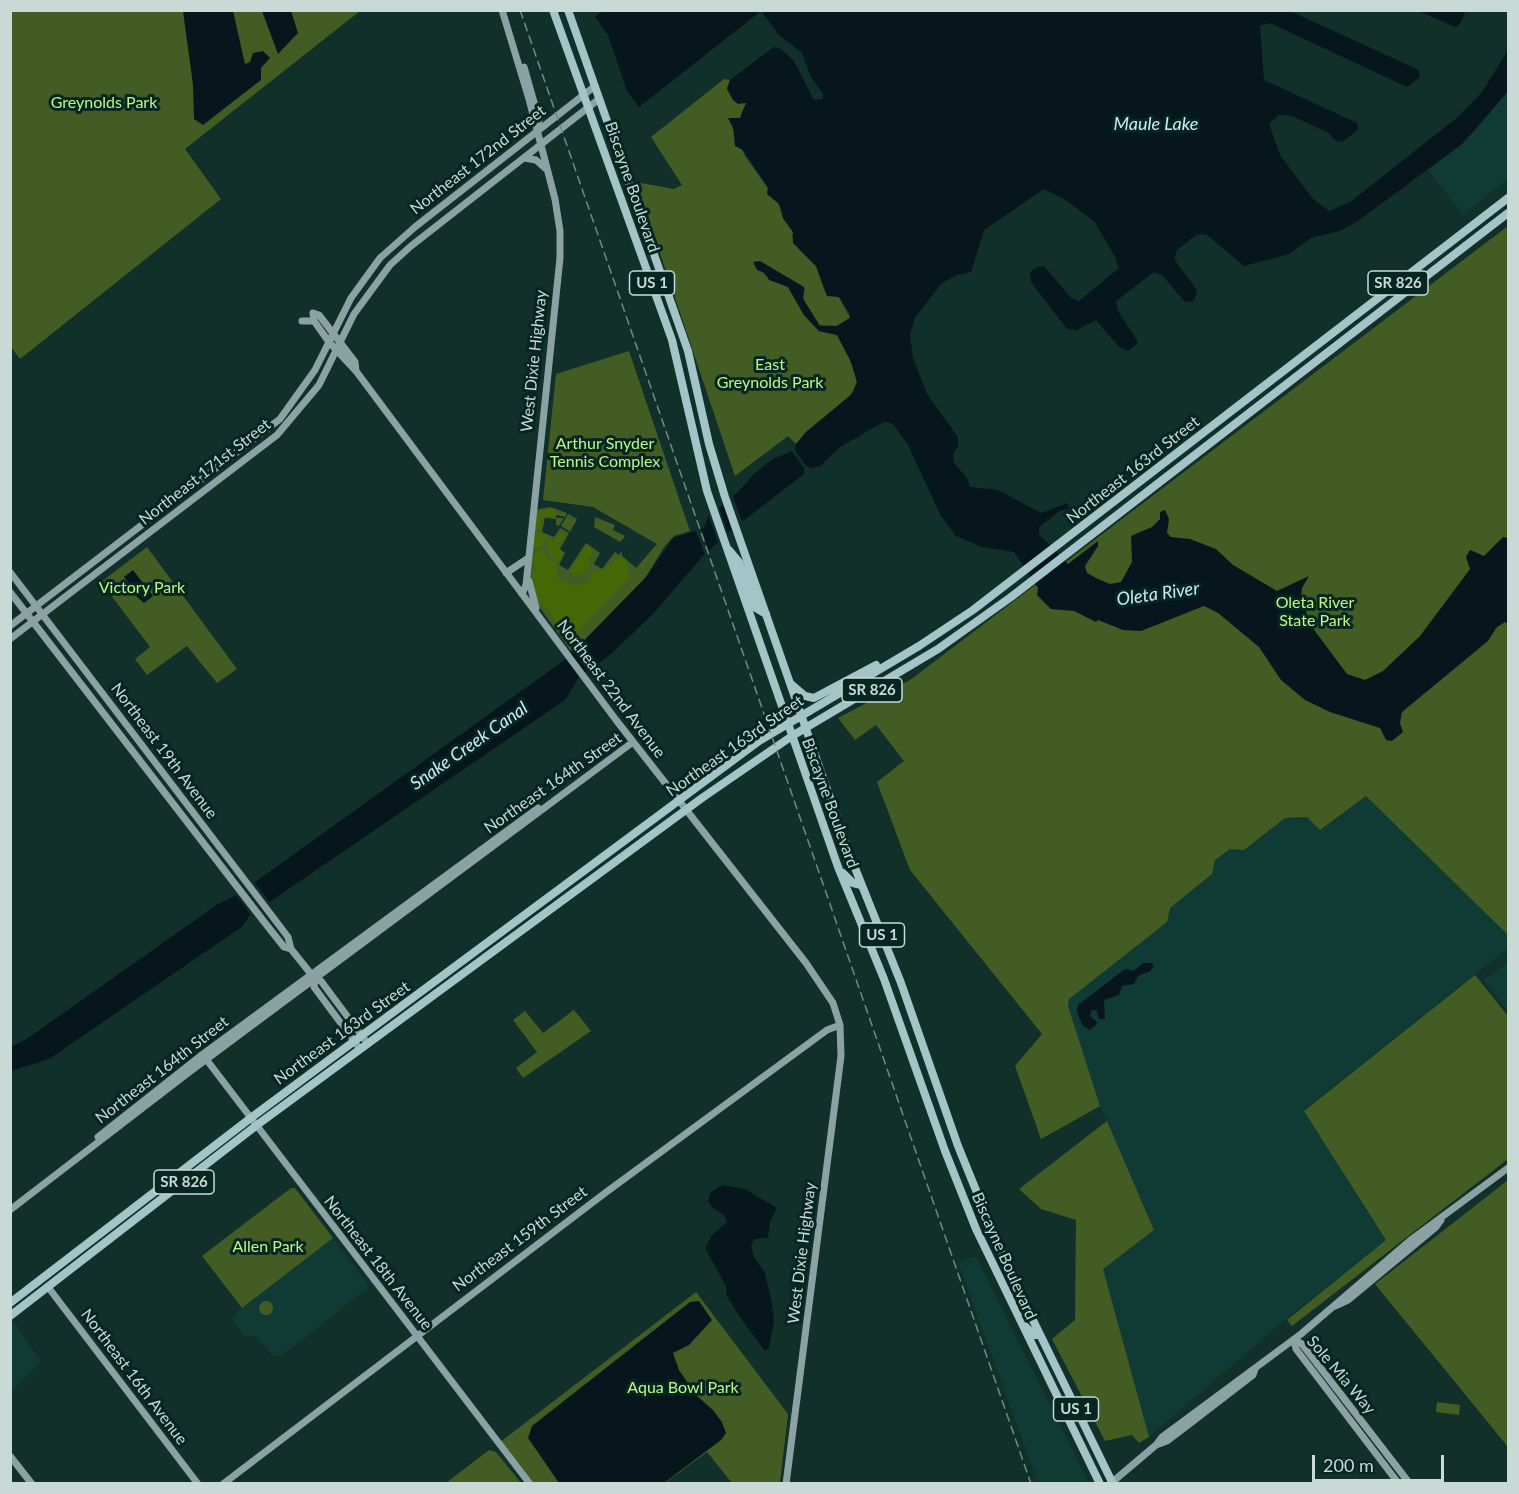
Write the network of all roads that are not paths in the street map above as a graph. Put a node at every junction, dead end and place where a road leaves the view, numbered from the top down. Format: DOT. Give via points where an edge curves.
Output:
graph roads {
  1 [pos="502,10"];
  2 [pos="554,10"];
  3 [pos="568,10"];
  4 [pos="595,86"];
  5 [pos="584,93"];
  6 [pos="599,99"];
  7 [pos="590,107"];
  8 [pos="536,131"];
  9 [pos="540,145"];
  10 [pos="514,149"];
  11 [pos="504,158"];
  12 [pos="522,160"];
  13 [pos="510,168"];
  14 [pos="546,169"];
  15 [pos="1509,198"];
  16 [pos="1509,213"];
  17 [pos="415,227"];
  18 [pos="422,237"];
  19 [pos="381,258"];
  20 [pos="302,321"];
  21 [pos="314,321"];
  22 [pos="333,333"];
  23 [pos="329,342"];
  24 [pos="340,344"];
  25 [pos="337,351"];
  26 [pos="356,370"];
  27 [pos="725,544"];
  28 [pos="527,559"];
  29 [pos="526,568"];
  30 [pos="10,572"];
  31 [pos="506,573"];
  32 [pos="10,592"];
  33 [pos="522,594"];
  34 [pos="37,606"];
  35 [pos="973,610"];
  36 [pos="27,614"];
  37 [pos="42,614"];
  38 [pos="766,614"];
  39 [pos="980,620"];
  40 [pos="33,622"];
  41 [pos="544,623"];
  42 [pos="10,626"];
  43 [pos="55,631"];
  44 [pos="45,638"];
  45 [pos="10,639"];
  46 [pos="902,656"];
  47 [pos="790,682"];
  48 [pos="102,692"];
  49 [pos="92,699"];
  50 [pos="801,715"];
  51 [pos="787,723"];
  52 [pos="806,727"];
  53 [pos="792,736"];
  54 [pos="633,742"];
  55 [pos="680,802"];
  56 [pos="686,809"];
  57 [pos="838,867"];
  58 [pos="587,870"];
  59 [pos="574,880"];
  60 [pos="861,885"];
  61 [pos="580,888"];
  62 [pos="565,899"];
  63 [pos="291,949"];
  64 [pos="466,959"];
  65 [pos="313,977"];
  66 [pos="459,977"];
  67 [pos="403,1005"];
  68 [pos="395,1024"];
  69 [pos="840,1025"];
  70 [pos="362,1035"];
  71 [pos="354,1041"];
  72 [pos="368,1044"];
  73 [pos="360,1049"];
  74 [pos="207,1059"];
  75 [pos="252,1117"];
  76 [pos="949,1120"];
  77 [pos="936,1124"];
  78 [pos="257,1125"];
  79 [pos="198,1158"];
  80 [pos="1509,1168"];
  81 [pos="185,1181"];
  82 [pos="159,1188"];
  83 [pos="146,1198"];
  84 [pos="10,1205"];
  85 [pos="153,1206"];
  86 [pos="10,1210"];
  87 [pos="139,1217"];
  88 [pos="56,1268"];
  89 [pos="42,1279"];
  90 [pos="48,1287"];
  91 [pos="32,1300"];
  92 [pos="10,1303"];
  93 [pos="10,1316"];
  94 [pos="1018,1320"];
  95 [pos="416,1334"];
  96 [pos="1041,1335"];
  97 [pos="1294,1340"];
  98 [pos="10,1456"];
  99 [pos="1112,1483"];
  100 [pos="32,1484"];
  101 [pos="198,1484"];
  102 [pos="223,1484"];
  103 [pos="530,1484"];
  104 [pos="786,1484"];
  105 [pos="1100,1484"];
  106 [pos="1399,1484"];
  107 [pos="1410,1484"];
  1 -- 8 [label="street, West Dixie Highway" via="519,63 528,78 538,120"];
  2 -- 5 [label="main road, Biscayne Boulevard / US 1"];
  3 -- 4 [label="main road, Biscayne Boulevard / US 1"];
  4 -- 5 [label="street, Northeast 172nd Street"];
  4 -- 6 [label="main road, Biscayne Boulevard / US 1"];
  5 -- 7 [label="main road, Biscayne Boulevard / US 1"];
  5 -- 8 [label="street, Northeast 172nd Street"];
  6 -- 7 [label="street, Northeast 172nd Street"];
  6 -- 38 [label="main road, Biscayne Boulevard / US 1" via="688,351 709,444"];
  7 -- 9 [label="street, Northeast 172nd Street"];
  7 -- 27 [label="main road, Biscayne Boulevard / US 1" via="678,360 699,463"];
  8 -- 9 [label="street, West Dixie Highway"];
  8 -- 10 [label="street, Northeast 172nd Street"];
  9 -- 12 [label="street, Northeast 172nd Street"];
  9 -- 14 [label="street, West Dixie Highway"];
  10 -- 11 [label="street, Northeast 172nd Street"];
  10 -- 12 [label="street" via="513,159"];
  11 -- 13 [label="street" via="511,160"];
  11 -- 17 [label="street, Northeast 172nd Street"];
  12 -- 13 [label="street, Northeast 172nd Street"];
  12 -- 14 [label="street" via="537,160"];
  13 -- 18 [label="street, Northeast 172nd Street"];
  14 -- 28 [label="street, West Dixie Highway" via="557,211 560,243"];
  15 -- 35 [label="main road, Northeast 163rd Street / SR 826"];
  16 -- 39 [label="main road, Northeast 163rd Street / SR 826"];
  17 -- 18 [label="street" via="420,226 425,232"];
  17 -- 19 [label="street, Northeast 172nd Street"];
  18 -- 24 [label="street, Northeast 171st Street" via="374,283"];
  19 -- 22 [label="street, Northeast 171st Street" via="361,282"];
  20 -- 21 [label="street"];
  21 -- 22 [label="street, Northeast 22nd Avenue" via="313,313 320,315"];
  21 -- 23 [label="street, Northeast 22nd Avenue"];
  22 -- 23 [label="street, Northeast 171st Street"];
  22 -- 24 [label="street, Northeast 22nd Avenue"];
  23 -- 25 [label="street, Northeast 22nd Avenue"];
  23 -- 34 [label="street, Northeast 171st Street" via="315,370 280,419"];
  24 -- 25 [label="street, Northeast 171st Street"];
  24 -- 26 [label="street, Northeast 22nd Avenue" via="355,362"];
  25 -- 26 [label="street, Northeast 22nd Avenue"];
  25 -- 37 [label="street, Northeast 171st Street" via="312,395 277,435"];
  26 -- 31 [label="street, Northeast 22nd Avenue"];
  27 -- 38 [label="main road" via="739,562 756,608"];
  27 -- 51 [label="main road, Biscayne Boulevard / US 1"];
  28 -- 29 [label="street, West Dixie Highway"];
  28 -- 31 [label="street"];
  29 -- 33 [label="street, West Dixie Highway"];
  29 -- 41 [label="street" via="535,606"];
  30 -- 34 [label="street, Northeast 19th Avenue"];
  31 -- 33 [label="street, Northeast 22nd Avenue"];
  32 -- 36 [label="street, Northeast 19th Avenue"];
  33 -- 41 [label="street, Northeast 22nd Avenue"];
  34 -- 36 [label="street, Northeast 171st Street"];
  34 -- 37 [label="street, Northeast 19th Avenue"];
  35 -- 39 [label="main road"];
  35 -- 46 [label="main road, Northeast 163rd Street / SR 826"];
  36 -- 40 [label="street, Northeast 19th Avenue"];
  36 -- 42 [label="street, Northeast 171st Street"];
  37 -- 40 [label="street, Northeast 171st Street"];
  37 -- 43 [label="street, Northeast 19th Avenue"];
  38 -- 47 [label="main road, Biscayne Boulevard / US 1"];
  39 -- 52 [label="main road, Northeast 163rd Street / SR 826" via="884,683"];
  40 -- 44 [label="street, Northeast 19th Avenue"];
  40 -- 45 [label="street, Northeast 171st Street"];
  41 -- 54 [label="street, Northeast 22nd Avenue"];
  43 -- 44 [label="street"];
  43 -- 48 [label="street, Northeast 19th Avenue"];
  44 -- 49 [label="street, Northeast 19th Avenue"];
  46 -- 47 [label="main road" via="894,656 816,698 805,696"];
  46 -- 50 [label="main road, Northeast 163rd Street / SR 826"];
  47 -- 50 [label="main road, Biscayne Boulevard / US 1"];
  48 -- 49 [label="street"];
  48 -- 63 [label="street, Northeast 19th Avenue" via="288,937"];
  49 -- 63 [label="street, Northeast 19th Avenue" via="257,913"];
  50 -- 51 [label="main road, Northeast 163rd Street / SR 826"];
  50 -- 52 [label="main road, Biscayne Boulevard / US 1"];
  51 -- 53 [label="main road, Biscayne Boulevard / US 1"];
  51 -- 55 [label="main road, Northeast 163rd Street / SR 826"];
  52 -- 53 [label="main road, Northeast 163rd Street / SR 826"];
  52 -- 60 [label="main road, Biscayne Boulevard / US 1"];
  53 -- 56 [label="main road, Northeast 163rd Street / SR 826"];
  53 -- 57 [label="main road, Biscayne Boulevard / US 1"];
  54 -- 55 [label="street, Northeast 22nd Avenue"];
  54 -- 65 [label="street, Northeast 164th Street"];
  55 -- 56 [label="street, Northeast 22nd Avenue"];
  55 -- 58 [label="main road, Northeast 163rd Street / SR 826"];
  56 -- 61 [label="main road, Northeast 163rd Street / SR 826"];
  56 -- 69 [label="street, Northeast 22nd Avenue" via="824,988"];
  57 -- 60 [label="main road"];
  57 -- 77 [label="main road, Biscayne Boulevard / US 1" via="884,979"];
  58 -- 59 [label="main road, Northeast 163rd Street / SR 826"];
  58 -- 61 [label="main road"];
  59 -- 62 [label="main road"];
  59 -- 64 [label="main road, Northeast 163rd Street / SR 826"];
  60 -- 76 [label="main road, Biscayne Boulevard / US 1" via="901,983"];
  61 -- 62 [label="main road, Northeast 163rd Street / SR 826"];
  62 -- 66 [label="main road, Northeast 163rd Street / SR 826"];
  63 -- 65 [label="street, Northeast 19th Avenue"];
  64 -- 66 [label="main road"];
  64 -- 67 [label="main road, Northeast 163rd Street / SR 826"];
  65 -- 70 [label="street, Northeast 19th Avenue" via="321,981"];
  65 -- 71 [label="street, Northeast 19th Avenue" via="314,987"];
  65 -- 74 [label="street, Northeast 164th Street"];
  65 -- 84 [label="street, Northeast 164th Street" via="203,1054"];
  66 -- 68 [label="main road, Northeast 163rd Street / SR 826"];
  67 -- 68 [label="main road"];
  67 -- 70 [label="main road, Northeast 163rd Street / SR 826"];
  68 -- 72 [label="main road, Northeast 163rd Street / SR 826"];
  69 -- 95 [label="street, Northeast 159th Street" via="827,1030"];
  69 -- 104 [label="street, West Dixie Highway" via="841,1056"];
  70 -- 71 [label="main road, Northeast 163rd Street / SR 826"];
  70 -- 72 [label="street, Northeast 19th Avenue"];
  71 -- 73 [label="street, Northeast 19th Avenue"];
  71 -- 75 [label="main road, Northeast 163rd Street / SR 826"];
  72 -- 73 [label="main road, Northeast 163rd Street / SR 826"];
  73 -- 78 [label="main road, Northeast 163rd Street / SR 826"];
  74 -- 75 [label="street, Northeast 18th Avenue"];
  74 -- 86 [label="street, Northeast 164th Street"];
  75 -- 78 [label="street, Northeast 18th Avenue"];
  75 -- 79 [label="main road, Northeast 163rd Street / SR 826"];
  76 -- 77 [label="main road"];
  76 -- 96 [label="main road, Biscayne Boulevard / US 1" via="988,1223"];
  77 -- 94 [label="main road, Biscayne Boulevard / US 1" via="966,1206"];
  78 -- 81 [label="main road, Northeast 163rd Street / SR 826"];
  78 -- 95 [label="street, Northeast 18th Avenue"];
  79 -- 81 [label="main road"];
  79 -- 82 [label="main road, Northeast 163rd Street / SR 826"];
  80 -- 97 [label="street"];
  81 -- 85 [label="main road, Northeast 163rd Street / SR 826"];
  82 -- 83 [label="main road, Northeast 163rd Street / SR 826"];
  82 -- 85 [label="main road"];
  83 -- 87 [label="main road"];
  83 -- 88 [label="main road, Northeast 163rd Street / SR 826"];
  85 -- 87 [label="main road, Northeast 163rd Street / SR 826"];
  87 -- 90 [label="main road, Northeast 163rd Street / SR 826"];
  88 -- 89 [label="main road, Northeast 163rd Street / SR 826"];
  88 -- 90 [label="main road"];
  89 -- 91 [label="main road"];
  89 -- 92 [label="main road, Northeast 163rd Street / SR 826"];
  90 -- 91 [label="main road, Northeast 163rd Street / SR 826"];
  90 -- 101 [label="street, Northeast 16th Avenue"];
  91 -- 93 [label="main road, Northeast 163rd Street / SR 826"];
  94 -- 96 [label="main road" via="1034,1335"];
  94 -- 105 [label="main road, Biscayne Boulevard / US 1"];
  95 -- 102 [label="street, Northeast 159th Street"];
  95 -- 103 [label="street, Northeast 18th Avenue"];
  96 -- 99 [label="main road, Biscayne Boulevard / US 1"];
  97 -- 99 [label="street"];
  97 -- 106 [label="street, Sole Mia Way" via="1296,1349"];
  97 -- 107 [label="street, Sole Mia Way" via="1302,1344"];
  98 -- 100 [label="street"];
}
